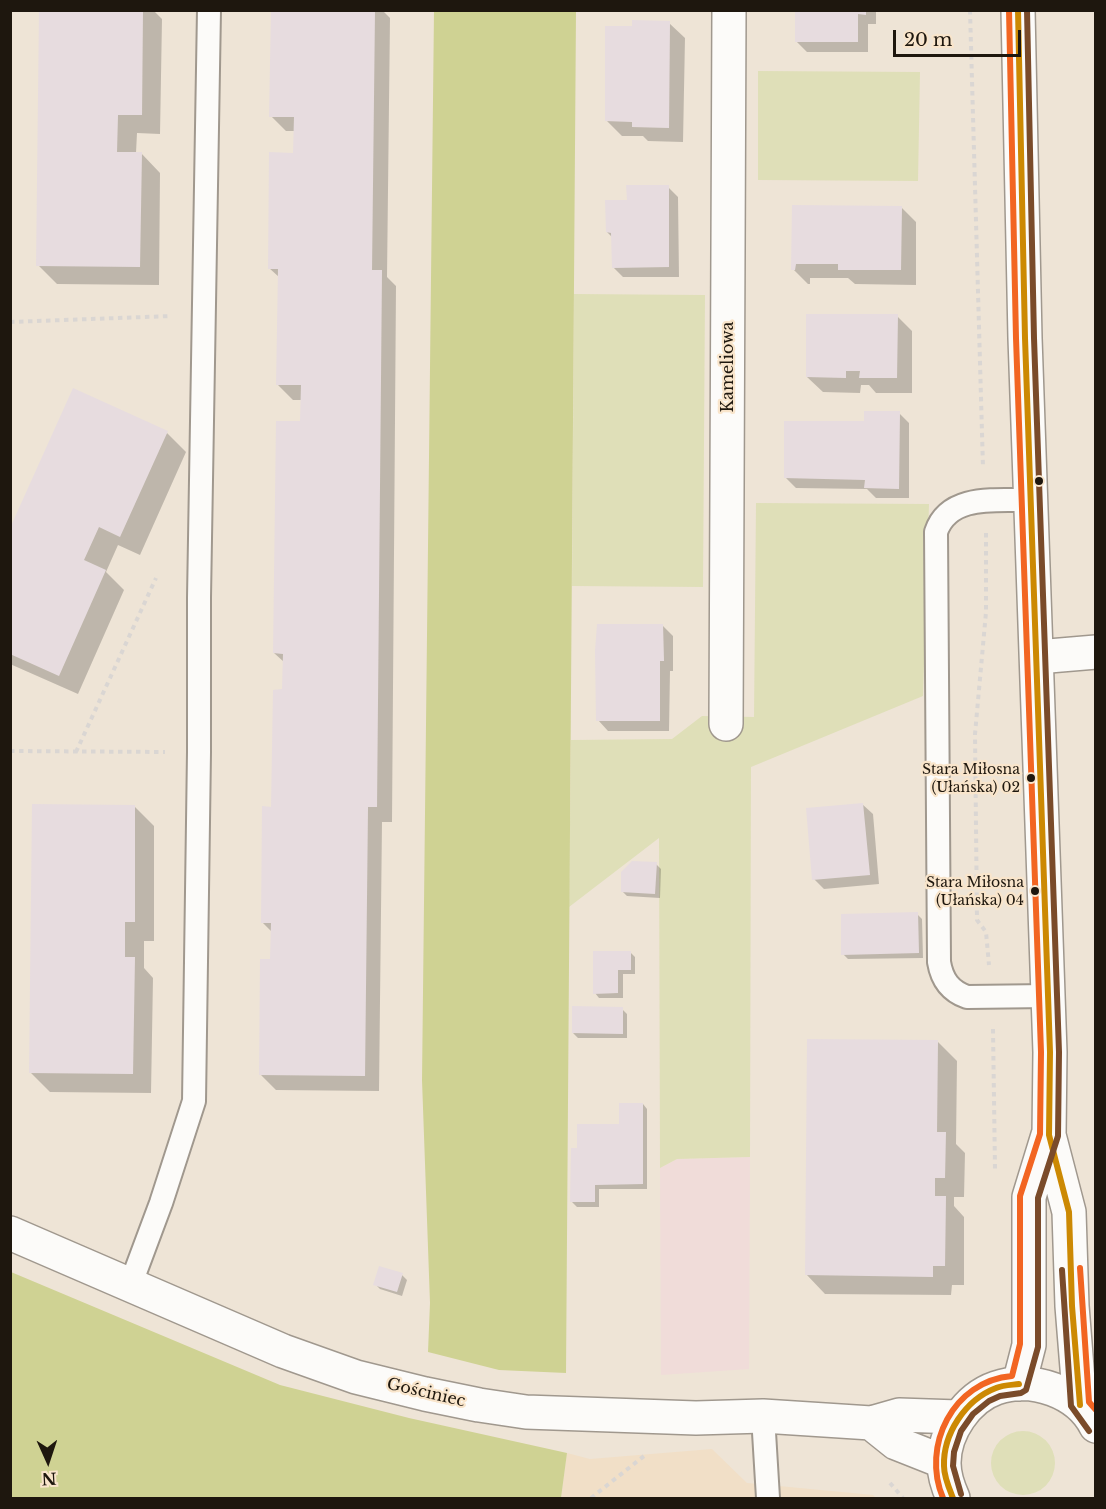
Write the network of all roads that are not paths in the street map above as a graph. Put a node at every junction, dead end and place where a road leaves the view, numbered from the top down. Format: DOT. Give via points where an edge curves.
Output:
graph roads {
  1 [pos="209,10"];
  2 [pos="729,10"];
  3 [pos="1018,10"];
  4 [pos="1031,500"];
  5 [pos="1095,652"];
  6 [pos="1036,657"];
  7 [pos="726,724"];
  8 [pos="1048,996"];
  9 [pos="1048,1135"];
  10 [pos="10,1233"];
  11 [pos="130,1286"];
  12 [pos="1019,1384"];
  13 [pos="1088,1415"];
  14 [pos="763,1416"];
  15 [pos="958,1417"];
  16 [pos="871,1423"];
  17 [pos="944,1462"];
  18 [pos="768,1498"];
  19 [pos="953,1498"];
  1 -- 11 [label="lane" via="194,1101"];
  2 -- 7 [label="street, Kameliowa"];
  3 -- 4 [label="street"];
  4 -- 6 [label="street"];
  4 -- 8 [label="lane" via="963,504 939,524 935,540 939,962 947,985 960,995"];
  5 -- 6 [label="street"];
  6 -- 8 [label="street"];
  8 -- 9 [label="street"];
  9 -- 12 [label="street" via="1029,1197 1029,1345"];
  9 -- 13 [label="street" via="1069,1212 1073,1317"];
  10 -- 11 [label="street, Gościniec"];
  11 -- 14 [label="street, Gościniec" via="283,1351 356,1377 436,1396 526,1412"];
  12 -- 13 [label="street" via="1055,1390 1068,1396"];
  12 -- 15 [label="street" via="996,1388 975,1399"];
  14 -- 16 [label="street, Gościniec"];
  14 -- 18 [label="lane"];
  15 -- 16 [label="street, Gościniec" via="899,1415"];
  15 -- 17 [label="street"];
  16 -- 17 [label="street" via="896,1443"];
  17 -- 19 [label="street"];
}
